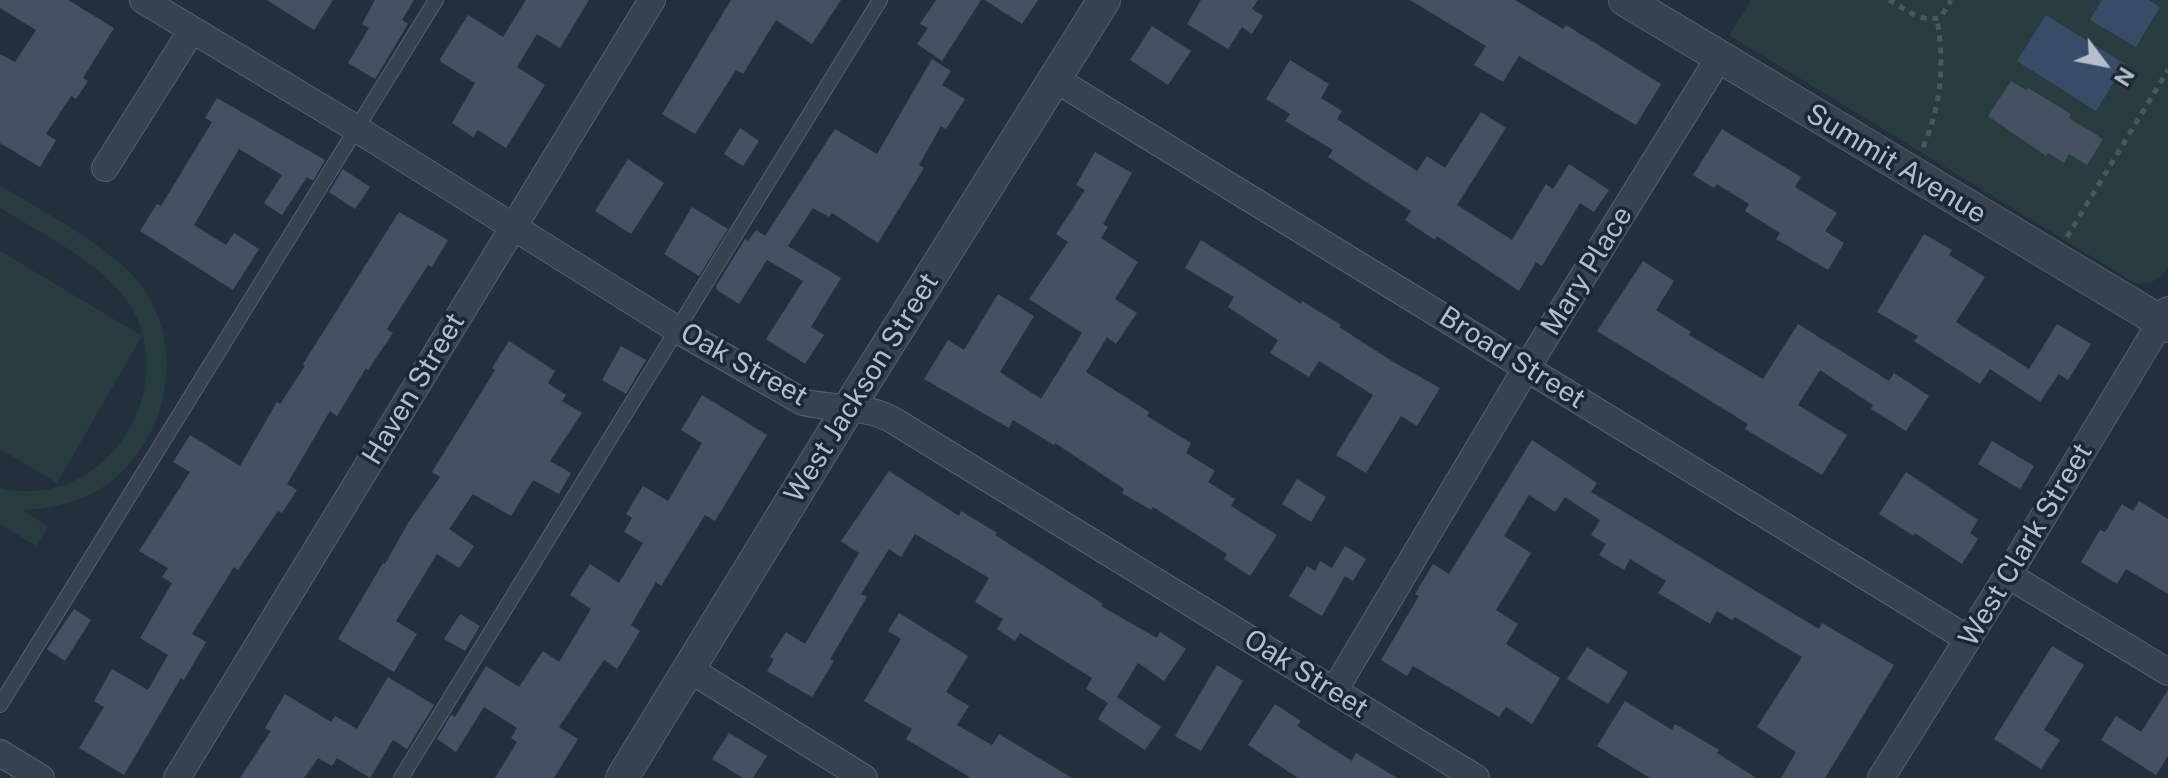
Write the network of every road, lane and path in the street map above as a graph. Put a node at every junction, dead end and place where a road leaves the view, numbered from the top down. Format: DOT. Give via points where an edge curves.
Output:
graph roads {
  1 [pos="143,0"];
  2 [pos="436,0"];
  3 [pos="652,0"];
  4 [pos="880,0"];
  5 [pos="1104,0"];
  6 [pos="1625,0"];
  7 [pos="1889,0"];
  8 [pos="1951,0"];
  9 [pos="1937,19"];
  10 [pos="192,30"];
  11 [pos="1719,58"];
  12 [pos="2168,70"];
  13 [pos="1055,79"];
  14 [pos="357,129"];
  15 [pos="105,168"];
  16 [pos="1911,173"];
  17 [pos="513,227"];
  18 [pos="2055,258"];
  19 [pos="2166,319"];
  20 [pos="678,330"];
  21 [pos="1527,367"];
  22 [pos="849,407"];
  23 [pos="2008,575"];
  24 [pos="1968,639"];
  25 [pos="689,669"];
  26 [pos="2168,672"];
  27 [pos="1334,691"];
  28 [pos="0,705"];
  29 [pos="0,753"];
  30 [pos="41,778"];
  31 [pos="177,778"];
  32 [pos="401,778"];
  33 [pos="622,778"];
  34 [pos="864,778"];
  35 [pos="1476,778"];
  36 [pos="1881,778"];
  1 -- 10 [label="street, Oak Street"];
  2 -- 14 [label="lane"];
  3 -- 17 [label="street, Haven Street"];
  4 -- 20 [label="lane"];
  5 -- 13 [label="street, West Jackson Street"];
  6 -- 11 [label="street, Summit Avenue"];
  7 -- 9 [label="path" via="1919,17"];
  8 -- 9 [label="path"];
  9 -- 16 [label="path" via="1938,103"];
  10 -- 14 [label="street, Oak Street"];
  10 -- 15 [label="street"];
  11 -- 16 [label="street, Summit Avenue"];
  11 -- 21 [label="street, Mary Place"];
  12 -- 18 [label="path"];
  13 -- 21 [label="street, Broad Street"];
  13 -- 22 [label="street, West Jackson Street"];
  14 -- 17 [label="street, Oak Street"];
  14 -- 28 [label="lane"];
  16 -- 18 [label="street, Summit Avenue"];
  17 -- 20 [label="street, Oak Street"];
  17 -- 31 [label="street, Haven Street"];
  18 -- 19 [label="street, Summit Avenue"];
  19 -- 23 [label="street, West Clark Street"];
  20 -- 22 [label="street, Oak Street" via="803,402"];
  20 -- 32 [label="lane"];
  21 -- 24 [label="street, Broad Street"];
  21 -- 27 [label="street, Mary Place"];
  22 -- 25 [label="street, West Jackson Street"];
  22 -- 27 [label="street, Oak Street" via="871,409 891,419"];
  23 -- 24 [label="street, West Clark Street"];
  23 -- 26 [label="street"];
  24 -- 36 [label="street, West Clark Street"];
  25 -- 33 [label="street, West Jackson Street"];
  25 -- 34 [label="street"];
  27 -- 35 [label="street, Oak Street"];
  29 -- 30 [label="street"];
}
